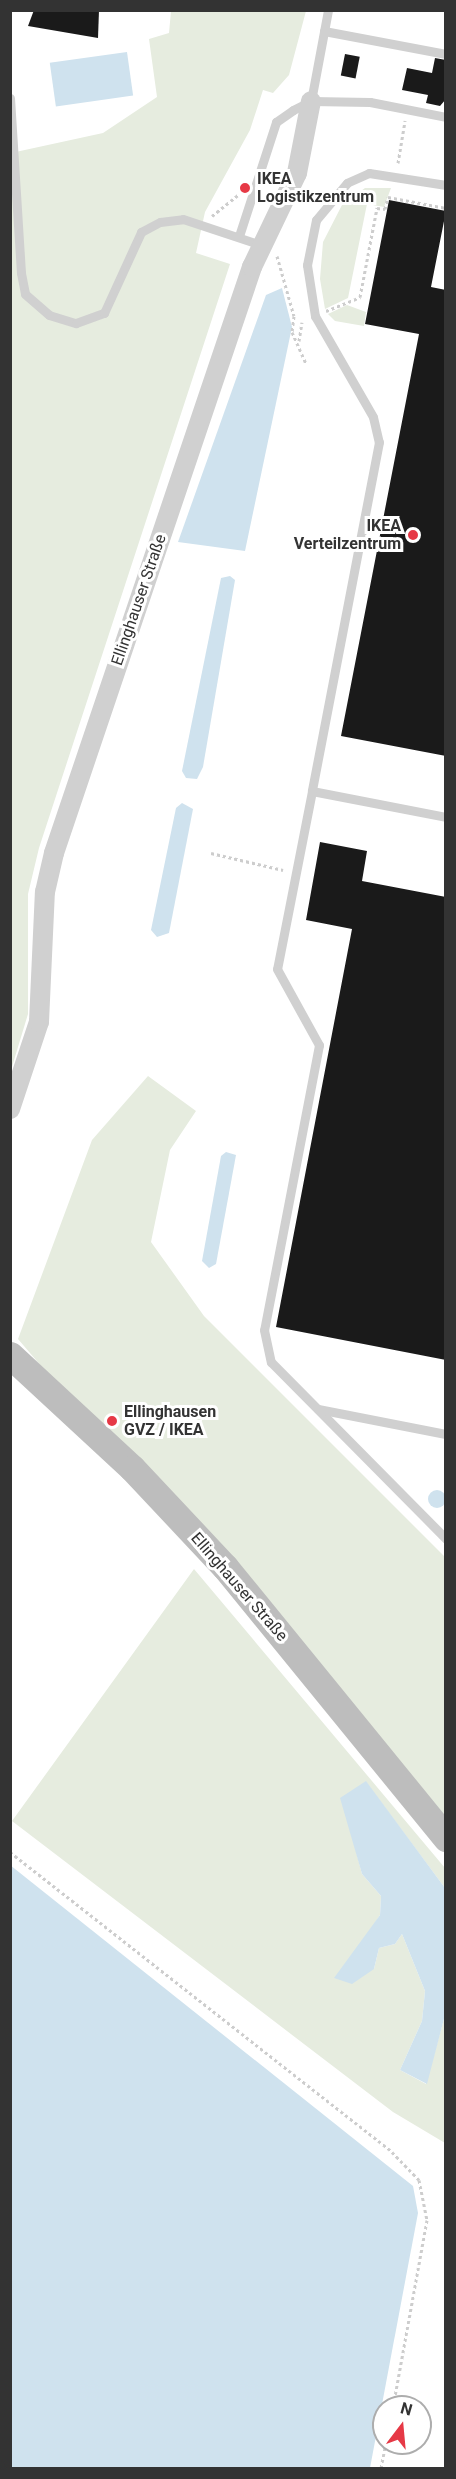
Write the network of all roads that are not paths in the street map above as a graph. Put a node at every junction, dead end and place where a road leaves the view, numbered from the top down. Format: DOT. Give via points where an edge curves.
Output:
graph roads {
  1 [pos="328,10"];
  2 [pos="324,32"];
  3 [pos="446,54"];
  4 [pos="11,100"];
  5 [pos="311,101"];
  6 [pos="446,117"];
  7 [pos="446,185"];
  8 [pos="240,236"];
  9 [pos="261,245"];
  10 [pos="312,791"];
  11 [pos="446,817"];
  12 [pos="10,1109"];
  13 [pos="10,1355"];
  14 [pos="318,1409"];
  15 [pos="446,1434"];
  16 [pos="446,1539"];
  17 [pos="446,1839"];
  1 -- 2 [label="lane"];
  2 -- 3 [label="lane"];
  2 -- 5 [label="lane"];
  4 -- 8 [label="lane" via="21,273 25,294 49,315 76,323 104,313 114,301 141,232 160,222 183,219"];
  5 -- 6 [label="lane" via="370,102"];
  5 -- 8 [label="lane" via="276,122"];
  5 -- 9 [label="street, Ellinghauser Straße" via="297,172"];
  7 -- 10 [label="lane" via="369,173 328,200 309,242 308,293 315,316 373,417 379,442"];
  8 -- 9 [label="lane"];
  9 -- 12 [label="street, Ellinghauser Straße" via="54,853 45,892 39,1023"];
  10 -- 11 [label="lane"];
  10 -- 14 [label="lane" via="278,969 319,1045 264,1330 271,1362"];
  13 -- 17 [label="main road, Ellinghauser Straße" via="132,1468 225,1567"];
  14 -- 15 [label="lane"];
  14 -- 16 [label="lane"];
}
